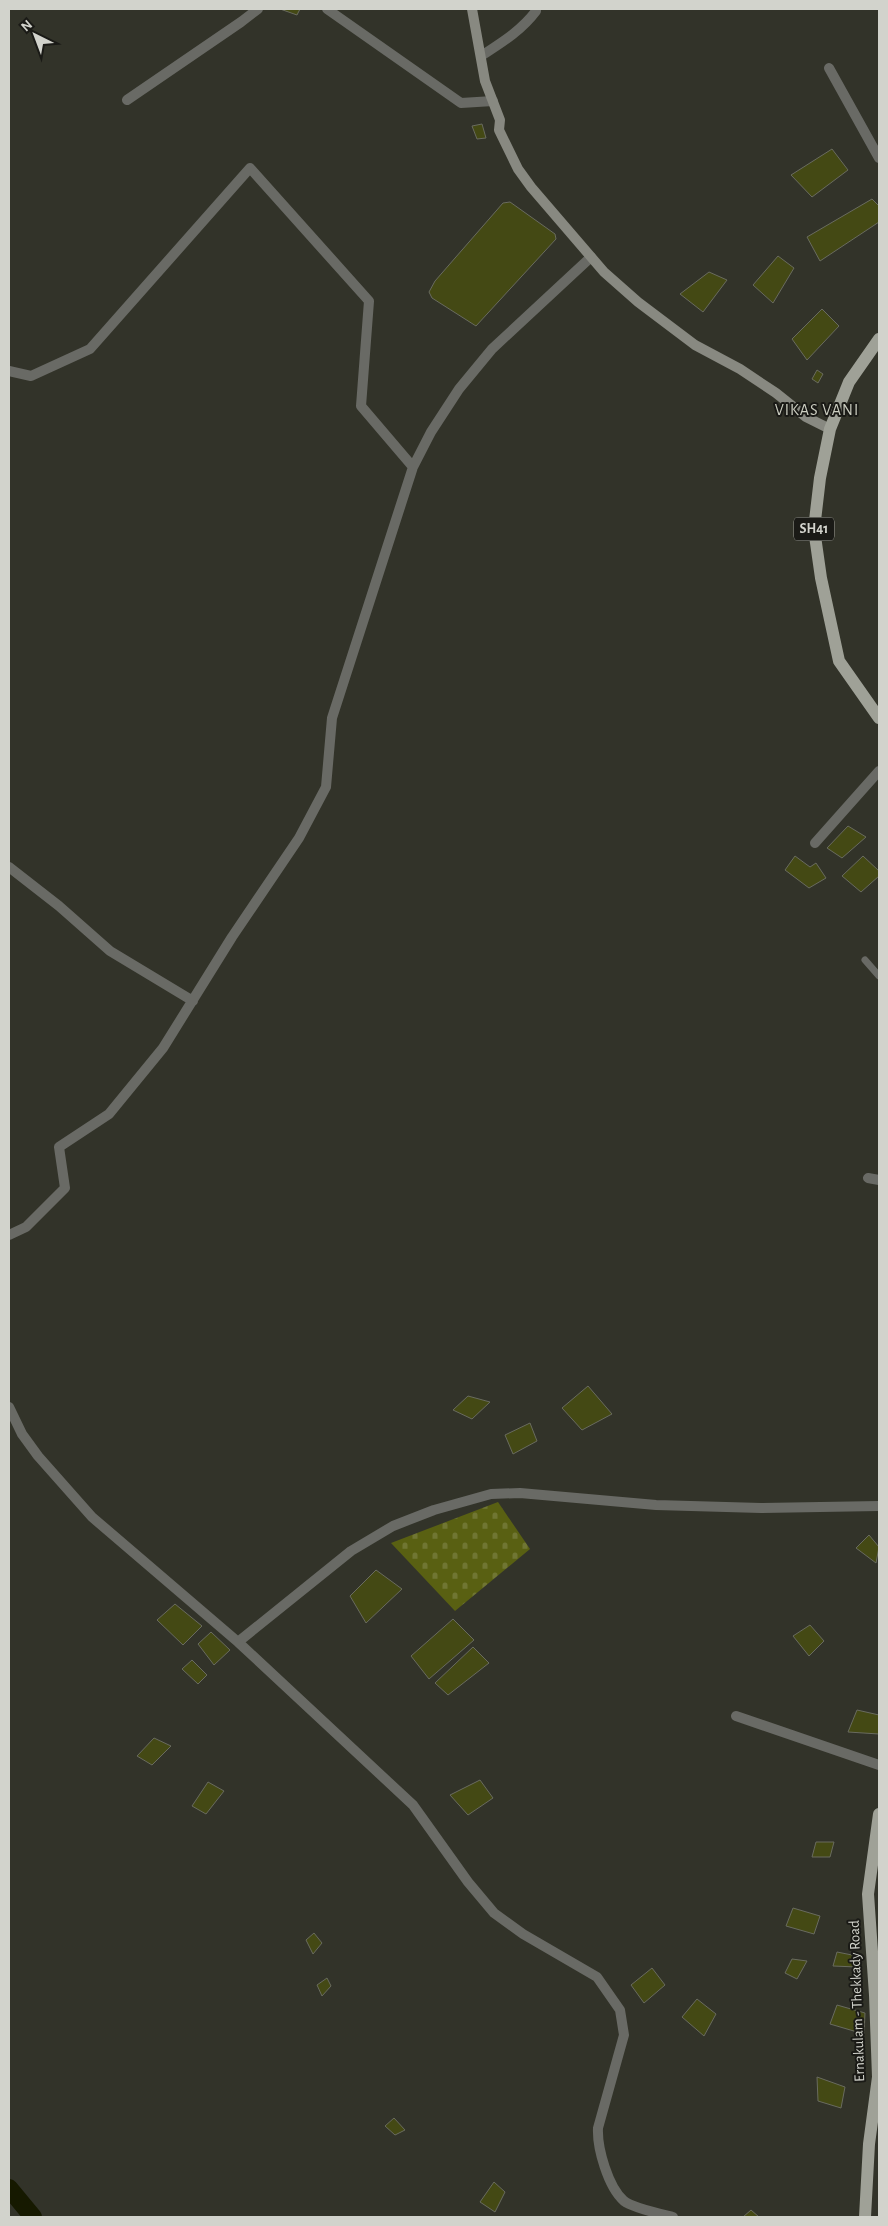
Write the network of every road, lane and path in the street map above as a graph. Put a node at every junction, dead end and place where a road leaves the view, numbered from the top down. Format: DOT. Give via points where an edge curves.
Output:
graph roads {
  1 [pos="258,9"];
  2 [pos="328,9"];
  3 [pos="472,9"];
  4 [pos="536,9"];
  5 [pos="481,56"];
  6 [pos="829,68"];
  7 [pos="127,100"];
  8 [pos="493,101"];
  9 [pos="879,158"];
  10 [pos="591,257"];
  11 [pos="878,342"];
  12 [pos="9,372"];
  13 [pos="830,429"];
  14 [pos="414,467"];
  15 [pos="879,718"];
  16 [pos="879,772"];
  17 [pos="815,843"];
  18 [pos="9,867"];
  19 [pos="865,960"];
  20 [pos="879,976"];
  21 [pos="193,1001"];
  22 [pos="868,1178"];
  23 [pos="879,1180"];
  24 [pos="9,1235"];
  25 [pos="9,1407"];
  26 [pos="879,1506"];
  27 [pos="238,1642"];
  28 [pos="736,1716"];
  29 [pos="879,1765"];
  30 [pos="879,1814"];
  31 [pos="673,2217"];
  32 [pos="865,2217"];
  1 -- 7 [label="street"];
  2 -- 8 [label="street" via="461,103"];
  3 -- 5 [label="main road"];
  4 -- 5 [label="street" via="516,33"];
  5 -- 8 [label="main road" via="485,81"];
  6 -- 9 [label="street"];
  8 -- 10 [label="main road" via="500,120 499,130 518,168"];
  10 -- 13 [label="main road" via="638,302 695,345 740,369 806,417"];
  10 -- 14 [label="street" via="492,349 431,432"];
  11 -- 13 [label="main road, SH41" via="849,382"];
  12 -- 14 [label="street" via="32,376 90,349 250,168 369,301 360,406"];
  13 -- 15 [label="main road, SH41" via="814,529 821,578 839,661"];
  14 -- 21 [label="street" via="332,718 326,787 299,838"];
  16 -- 17 [label="street"];
  18 -- 21 [label="street" via="110,951"];
  19 -- 20 [label="lane"];
  21 -- 24 [label="street" via="163,1048 109,1114 59,1147 65,1188 26,1227"];
  22 -- 23 [label="street"];
  25 -- 27 [label="street" via="22,1434 38,1456 92,1517"];
  26 -- 27 [label="street" via="761,1508 656,1505 520,1493 491,1494 393,1526 351,1551"];
  27 -- 31 [label="street" via="413,1805 494,1913 596,1977 605,1986 620,2010 624,2034 598,2128 603,2161 624,2201"];
  28 -- 29 [label="street"];
  30 -- 32 [label="main road, Ernakulam - Thekkady Road" via="868,1894 878,2077 869,2144"];
}
